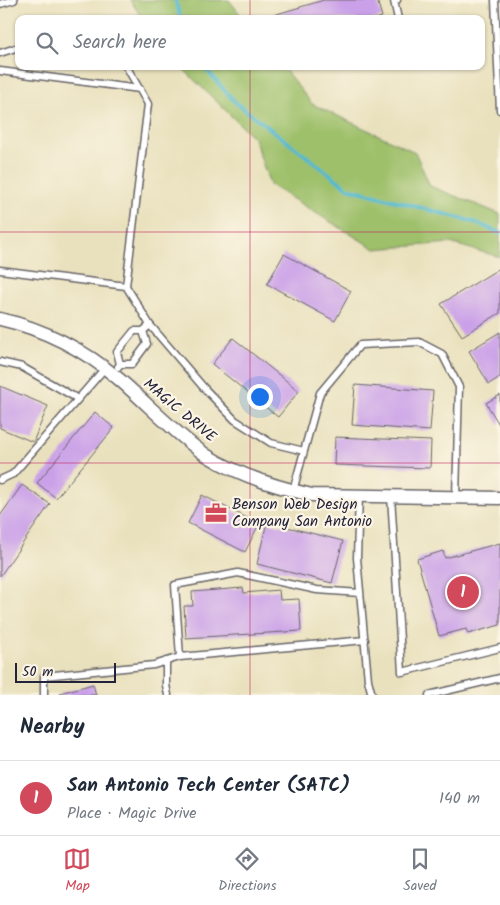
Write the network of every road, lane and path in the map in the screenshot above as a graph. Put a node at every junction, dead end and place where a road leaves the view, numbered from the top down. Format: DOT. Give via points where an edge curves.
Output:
graph roads {
  1 [pos="14,0"];
  2 [pos="397,0"];
  3 [pos="495,0"];
  4 [pos="0,4"];
  5 [pos="397,15"];
  6 [pos="15,48"];
  7 [pos="0,53"];
  8 [pos="128,70"];
  9 [pos="0,71"];
  10 [pos="140,90"];
  11 [pos="500,110"];
  12 [pos="0,270"];
  13 [pos="126,286"];
  14 [pos="0,319"];
  15 [pos="150,325"];
  16 [pos="143,331"];
  17 [pos="0,362"];
  18 [pos="112,369"];
  19 [pos="78,399"];
  20 [pos="304,451"];
  21 [pos="0,480"];
  22 [pos="293,491"];
  23 [pos="359,496"];
  24 [pos="391,496"];
  25 [pos="456,497"];
  26 [pos="500,498"];
  27 [pos="360,593"];
  28 [pos="365,640"];
  29 [pos="500,648"];
  30 [pos="180,657"];
  31 [pos="166,661"];
  32 [pos="500,678"];
  33 [pos="44,695"];
  34 [pos="168,695"];
  35 [pos="372,695"];
  36 [pos="429,695"];
  1 -- 4 [label="lane"];
  2 -- 5 [label="lane" via="394,1"];
  3 -- 11 [label="lane"];
  6 -- 7 [label="lane"];
  8 -- 10 [label="lane"];
  9 -- 10 [label="lane"];
  10 -- 13 [label="lane" via="148,104"];
  12 -- 13 [label="lane"];
  13 -- 15 [label="lane"];
  14 -- 18 [label="street, MAGIC DRIVE" via="48,335"];
  15 -- 16 [label="lane"];
  15 -- 20 [label="lane" via="236,420 270,443"];
  16 -- 18 [label="lane" via="134,331 117,352"];
  16 -- 18 [label="lane" via="147,344 132,364"];
  17 -- 19 [label="lane" via="22,366"];
  18 -- 19 [label="lane"];
  18 -- 22 [label="street, MAGIC DRIVE" via="207,455 260,481"];
  19 -- 21 [label="lane" via="13,474"];
  20 -- 22 [label="lane"];
  20 -- 25 [label="lane" via="320,393 360,345 418,342 442,354 459,387"];
  22 -- 23 [label="street, MAGIC DRIVE" via="312,495"];
  23 -- 24 [label="street, MAGIC DRIVE"];
  23 -- 27 [label="lane" via="357,558"];
  24 -- 25 [label="street, MAGIC DRIVE"];
  24 -- 29 [label="lane" via="402,672"];
  25 -- 26 [label="street, MAGIC DRIVE"];
  27 -- 28 [label="lane"];
  27 -- 30 [label="lane" via="317,590 238,573 174,585"];
  28 -- 30 [label="lane"];
  28 -- 35 [label="lane"];
  30 -- 31 [label="lane"];
  31 -- 33 [label="lane" via="154,665 44,676"];
  31 -- 34 [label="lane"];
  32 -- 36 [label="lane"];
}
